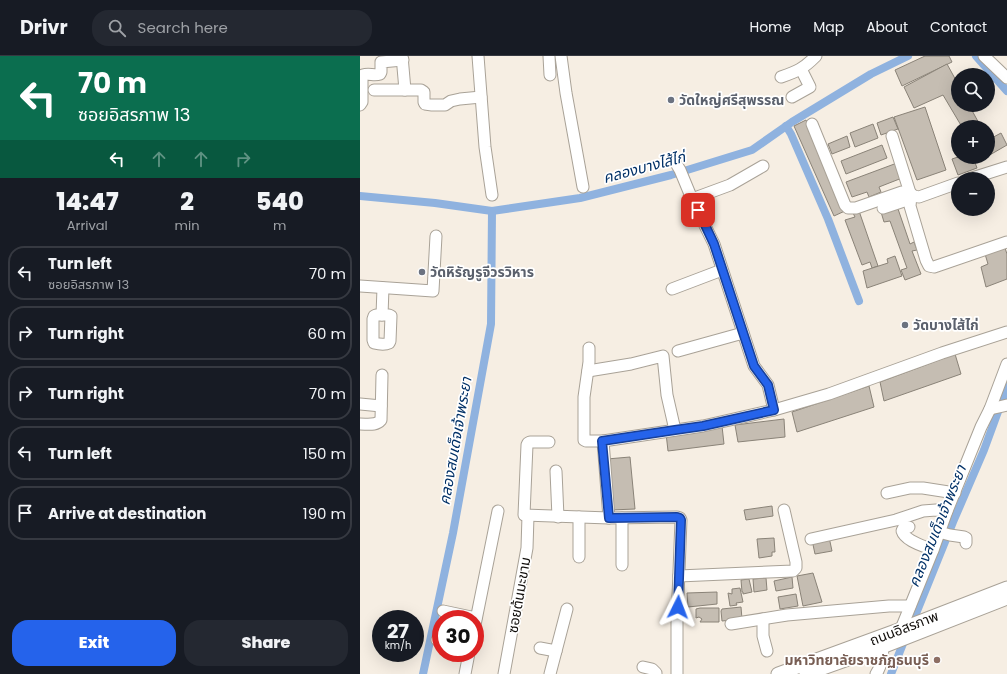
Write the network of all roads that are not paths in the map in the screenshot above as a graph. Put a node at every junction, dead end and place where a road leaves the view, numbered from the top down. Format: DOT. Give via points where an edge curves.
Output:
graph roads {
  1 [pos="478,56"];
  2 [pos="549,56"];
  3 [pos="561,56"];
  4 [pos="816,56"];
  5 [pos="984,56"];
  6 [pos="403,58"];
  7 [pos="381,59"];
  8 [pos="801,69"];
  9 [pos="550,75"];
  10 [pos="781,77"];
  11 [pos="1007,78"];
  12 [pos="374,90"];
  13 [pos="405,90"];
  14 [pos="480,97"];
  15 [pos="792,97"];
  16 [pos="360,105"];
  17 [pos="812,124"];
  18 [pos="892,136"];
  19 [pos="763,166"];
  20 [pos="1007,167"];
  21 [pos="679,169"];
  22 [pos="992,172"];
  23 [pos="951,186"];
  24 [pos="583,187"];
  25 [pos="492,195"];
  26 [pos="910,196"];
  27 [pos="692,199"];
  28 [pos="883,208"];
  29 [pos="436,236"];
  30 [pos="1007,242"];
  31 [pos="722,270"];
  32 [pos="360,286"];
  33 [pos="383,288"];
  34 [pos="672,289"];
  35 [pos="382,314"];
  36 [pos="743,332"];
  37 [pos="1007,332"];
  38 [pos="589,348"];
  39 [pos="678,351"];
  40 [pos="1007,364"];
  41 [pos="588,371"];
  42 [pos="382,375"];
  43 [pos="360,404"];
  44 [pos="381,406"];
  45 [pos="1000,407"];
  46 [pos="774,410"];
  47 [pos="360,424"];
  48 [pos="675,430"];
  49 [pos="602,441"];
  50 [pos="549,442"];
  51 [pos="556,471"];
  52 [pos="887,493"];
  53 [pos="955,493"];
  54 [pos="498,510"];
  55 [pos="784,510"];
  56 [pos="947,511"];
  57 [pos="526,515"];
  58 [pos="558,516"];
  59 [pos="579,517"];
  60 [pos="609,518"];
  61 [pos="622,518"];
  62 [pos="908,527"];
  63 [pos="945,534"];
  64 [pos="811,539"];
  65 [pos="966,543"];
  66 [pos="933,550"];
  67 [pos="579,557"];
  68 [pos="622,566"];
  69 [pos="679,576"];
  70 [pos="1007,588"];
  71 [pos="1007,598"];
  72 [pos="910,606"];
  73 [pos="567,609"];
  74 [pos="478,610"];
  75 [pos="763,619"];
  76 [pos="731,624"];
  77 [pos="909,630"];
  78 [pos="882,647"];
  79 [pos="540,648"];
  80 [pos="556,651"];
  81 [pos="767,652"];
  82 [pos="468,662"];
  83 [pos="643,667"];
  84 [pos="465,674"];
  85 [pos="504,674"];
  86 [pos="550,674"];
  87 [pos="656,674"];
  88 [pos="677,674"];
  89 [pos="778,674"];
  90 [pos="806,674"];
  91 [pos="876,674"];
  1 -- 14 [label="street"];
  2 -- 9 [label="street"];
  3 -- 24 [label="street"];
  4 -- 8 [label="street"];
  5 -- 11 [label="street"];
  6 -- 7 [label="street"];
  6 -- 13 [label="street"];
  7 -- 16 [label="street" via="380,74 363,75"];
  8 -- 10 [label="street"];
  8 -- 15 [label="street" via="810,87"];
  12 -- 13 [label="street"];
  13 -- 14 [label="street" via="421,90 424,92 425,104 432,105 445,105 460,99"];
  14 -- 25 [label="street" via="484,147"];
  17 -- 26 [label="street" via="848,208 856,208 902,192"];
  18 -- 26 [label="street"];
  19 -- 27 [label="street" via="727,186"];
  20 -- 22 [label="street"];
  21 -- 27 [label="street"];
  23 -- 26 [label="street" via="922,196"];
  26 -- 28 [label="street"];
  26 -- 30 [label="street" via="910,206 929,266"];
  27 -- 31 [label="street" via="714,244"];
  29 -- 33 [label="street" via="433,291"];
  31 -- 34 [label="street"];
  31 -- 36 [label="street"];
  32 -- 33 [label="street"];
  33 -- 35 [label="street"];
  36 -- 39 [label="street"];
  36 -- 46 [label="street" via="754,366 768,385"];
  37 -- 46 [label="street" via="829,394"];
  38 -- 41 [label="street"];
  40 -- 45 [label="street"];
  41 -- 48 [label="street" via="663,356 667,395"];
  41 -- 49 [label="street" via="584,397 584,440"];
  42 -- 44 [label="street"];
  43 -- 44 [label="street"];
  44 -- 47 [label="street" via="381,420 378,423"];
  45 -- 53 [label="street" via="981,427"];
  46 -- 48 [label="street"];
  48 -- 49 [label="street"];
  49 -- 60 [label="street"];
  50 -- 57 [label="street, ซอยต้นมะขาม" via="530,442 527,445"];
  51 -- 58 [label="street"];
  52 -- 53 [label="street" via="910,488"];
  53 -- 56 [label="street"];
  54 -- 74 [label="street"];
  55 -- 69 [label="street" via="796,562 793,571"];
  56 -- 63 [label="street"];
  56 -- 64 [label="street" via="923,511 896,520"];
  57 -- 58 [label="street"];
  57 -- 85 [label="street, ซอยต้นมะขาม" via="527,548"];
  58 -- 59 [label="street"];
  59 -- 60 [label="street"];
  59 -- 67 [label="street"];
  60 -- 61 [label="street"];
  61 -- 68 [label="street"];
  61 -- 69 [label="street" via="680,518"];
  62 -- 66 [label="street" via="904,527 902,531 904,536"];
  63 -- 65 [label="street" via="966,538"];
  63 -- 66 [label="street"];
  66 -- 72 [label="street"];
  69 -- 88 [label="street"];
  70 -- 77 [label="main road, ถนนอิสรภาพ"];
  71 -- 77 [label="main road"];
  72 -- 75 [label="street"];
  72 -- 77 [label="street"];
  73 -- 80 [label="street"];
  75 -- 76 [label="street"];
  75 -- 81 [label="street" via="763,636"];
  77 -- 78 [label="main road"];
  77 -- 89 [label="main road, ถนนอิสรภาพ"];
  78 -- 90 [label="main road"];
  78 -- 91 [label="street"];
  79 -- 80 [label="street"];
  80 -- 86 [label="street"];
  82 -- 84 [label="street"];
  83 -- 87 [label="street" via="652,669"];
}
